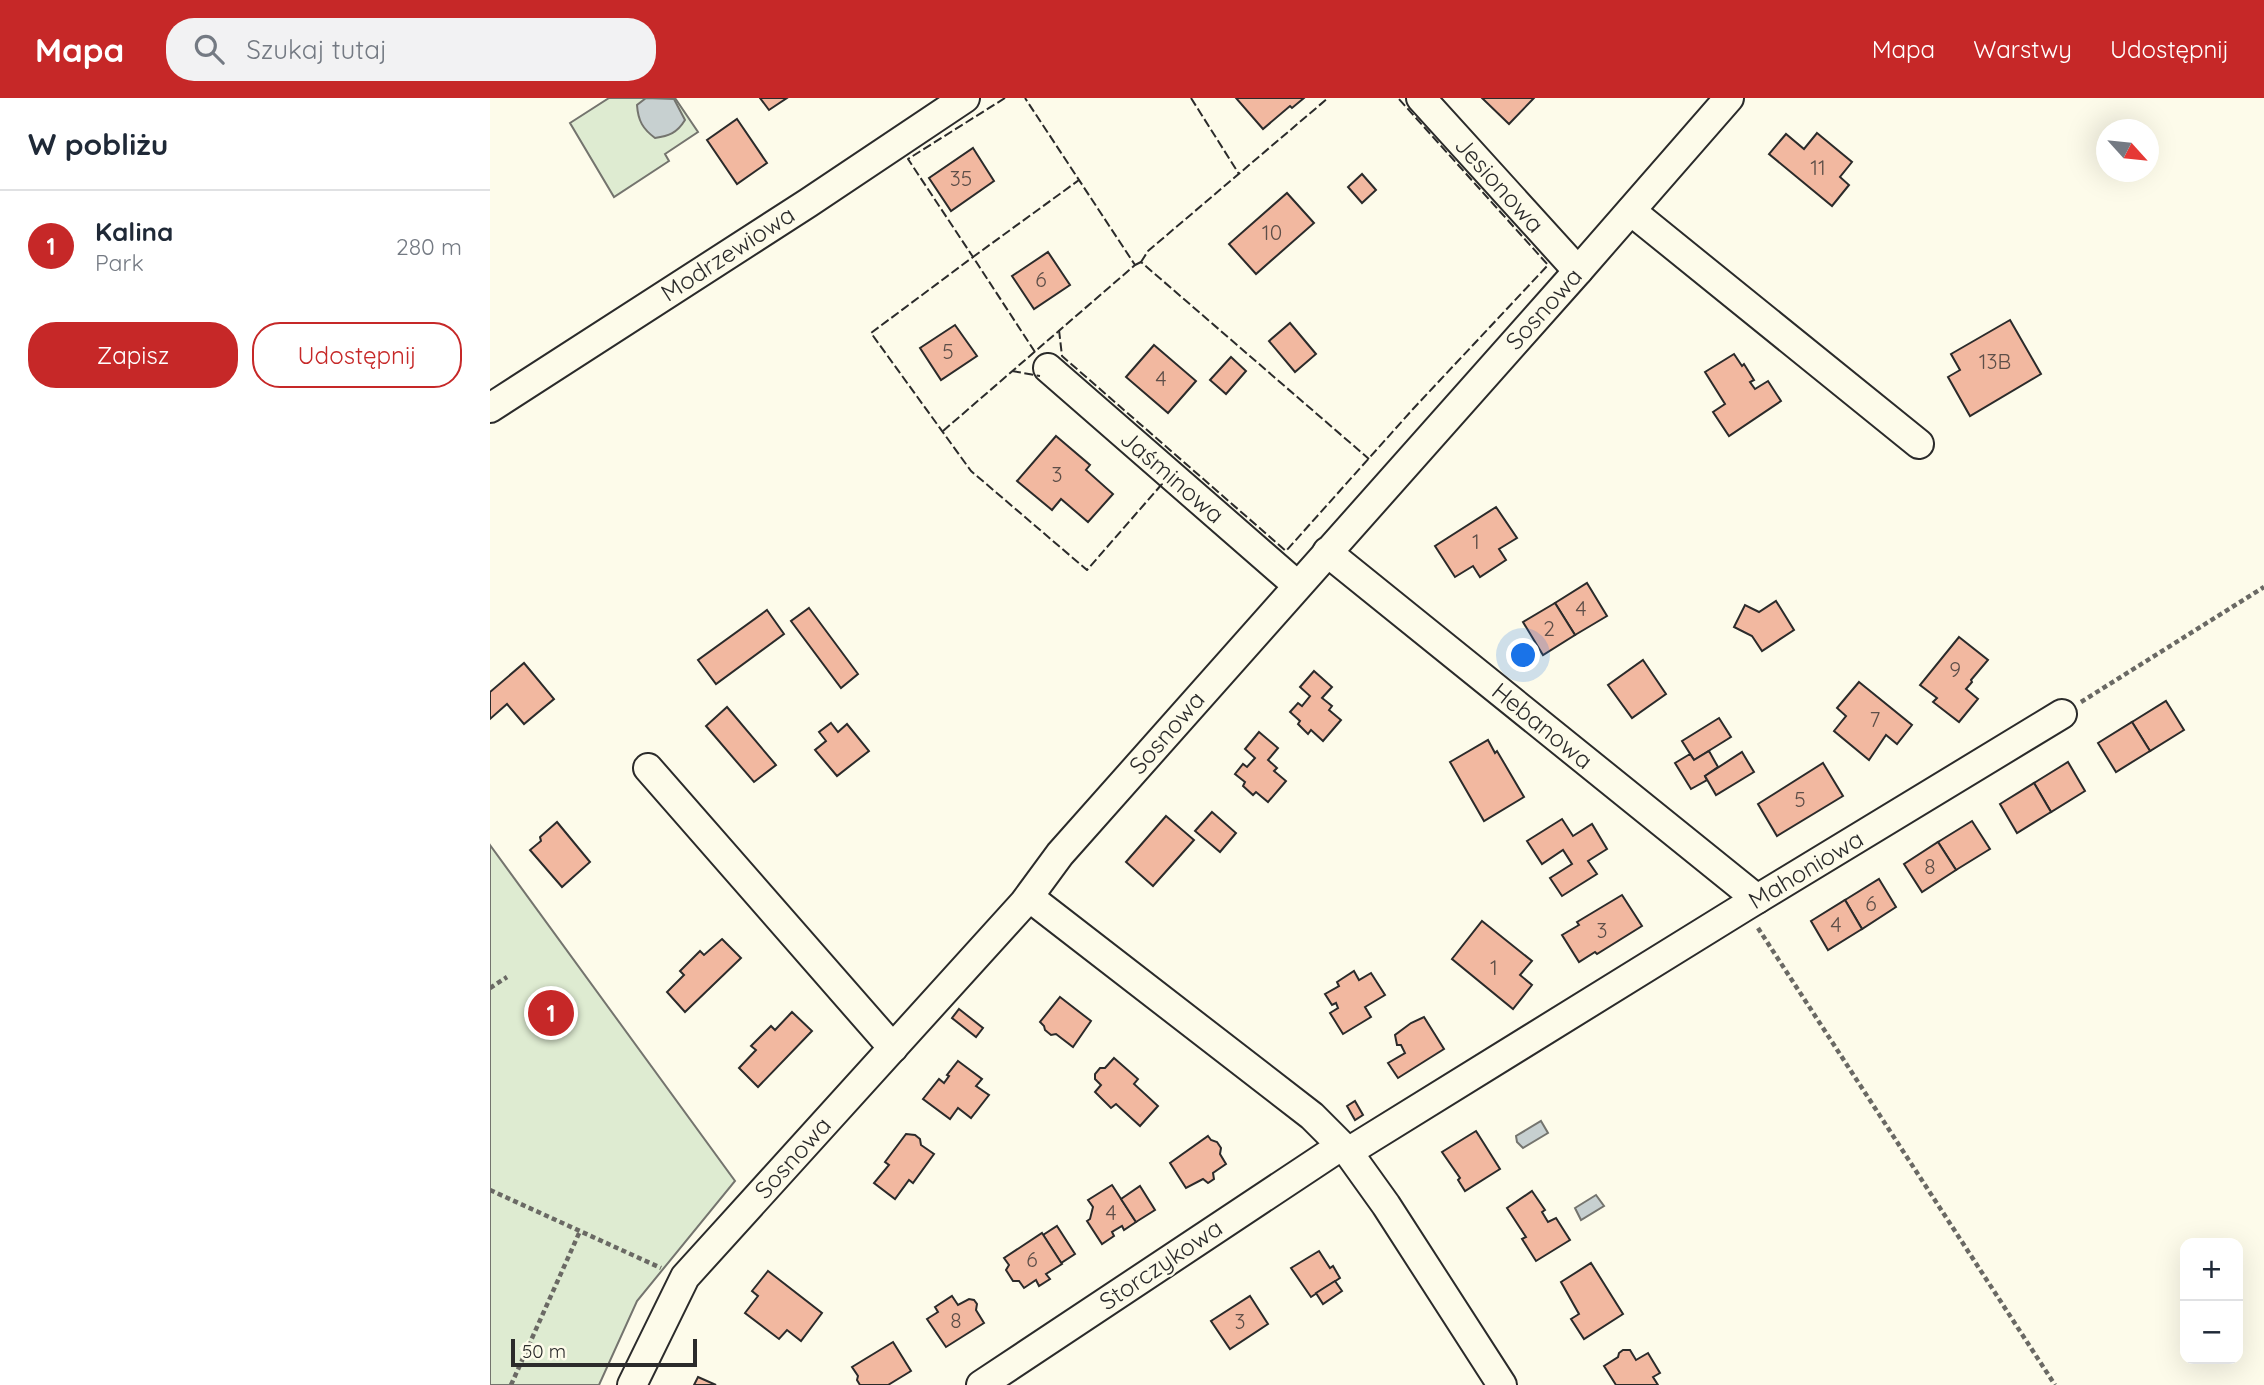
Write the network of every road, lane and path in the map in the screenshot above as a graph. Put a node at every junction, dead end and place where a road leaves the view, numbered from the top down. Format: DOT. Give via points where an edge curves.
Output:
graph roads {
  1 [pos="965,98"];
  2 [pos="1421,98"];
  3 [pos="1729,98"];
  4 [pos="1631,211"];
  5 [pos="1578,271"];
  6 [pos="1048,368"];
  7 [pos="490,408"];
  8 [pos="1919,444"];
  9 [pos="1327,552"];
  10 [pos="1297,586"];
  11 [pos="2264,587"];
  12 [pos="2063,714"];
  13 [pos="648,768"];
  14 [pos="1029,897"];
  15 [pos="1751,903"];
  16 [pos="507,977"];
  17 [pos="490,988"];
  18 [pos="892,1048"];
  19 [pos="1344,1149"];
  20 [pos="490,1190"];
  21 [pos="580,1231"];
  22 [pos="685,1277"];
  23 [pos="511,1385"];
  24 [pos="632,1385"];
  25 [pos="981,1385"];
  26 [pos="1502,1385"];
  27 [pos="2055,1385"];
  1 -- 7 [label="street, Modrzewiowa"];
  2 -- 5 [label="street, Jesionowa"];
  3 -- 4 [label="street, Sosnowa"];
  4 -- 5 [label="street, Sosnowa"];
  4 -- 8 [label="street"];
  5 -- 9 [label="street, Sosnowa"];
  6 -- 10 [label="street, Jaśminowa"];
  9 -- 10 [label="street, Sosnowa"];
  9 -- 15 [label="street, Hebanowa"];
  10 -- 14 [label="street, Sosnowa" via="1060,854"];
  11 -- 12 [label="path"];
  12 -- 15 [label="street, Mahoniowa"];
  13 -- 18 [label="street"];
  14 -- 18 [label="street, Sosnowa"];
  14 -- 19 [label="street" via="1312,1116"];
  15 -- 19 [label="street, Mahoniowa"];
  15 -- 27 [label="path"];
  16 -- 17 [label="path"];
  18 -- 22 [label="street, Sosnowa"];
  19 -- 25 [label="street, Storczykowa"];
  19 -- 26 [label="street" via="1408,1238"];
  20 -- 21 [label="path"];
  21 -- 22 [label="path"];
  21 -- 23 [label="path"];
  22 -- 24 [label="street, Sosnowa"];
}
